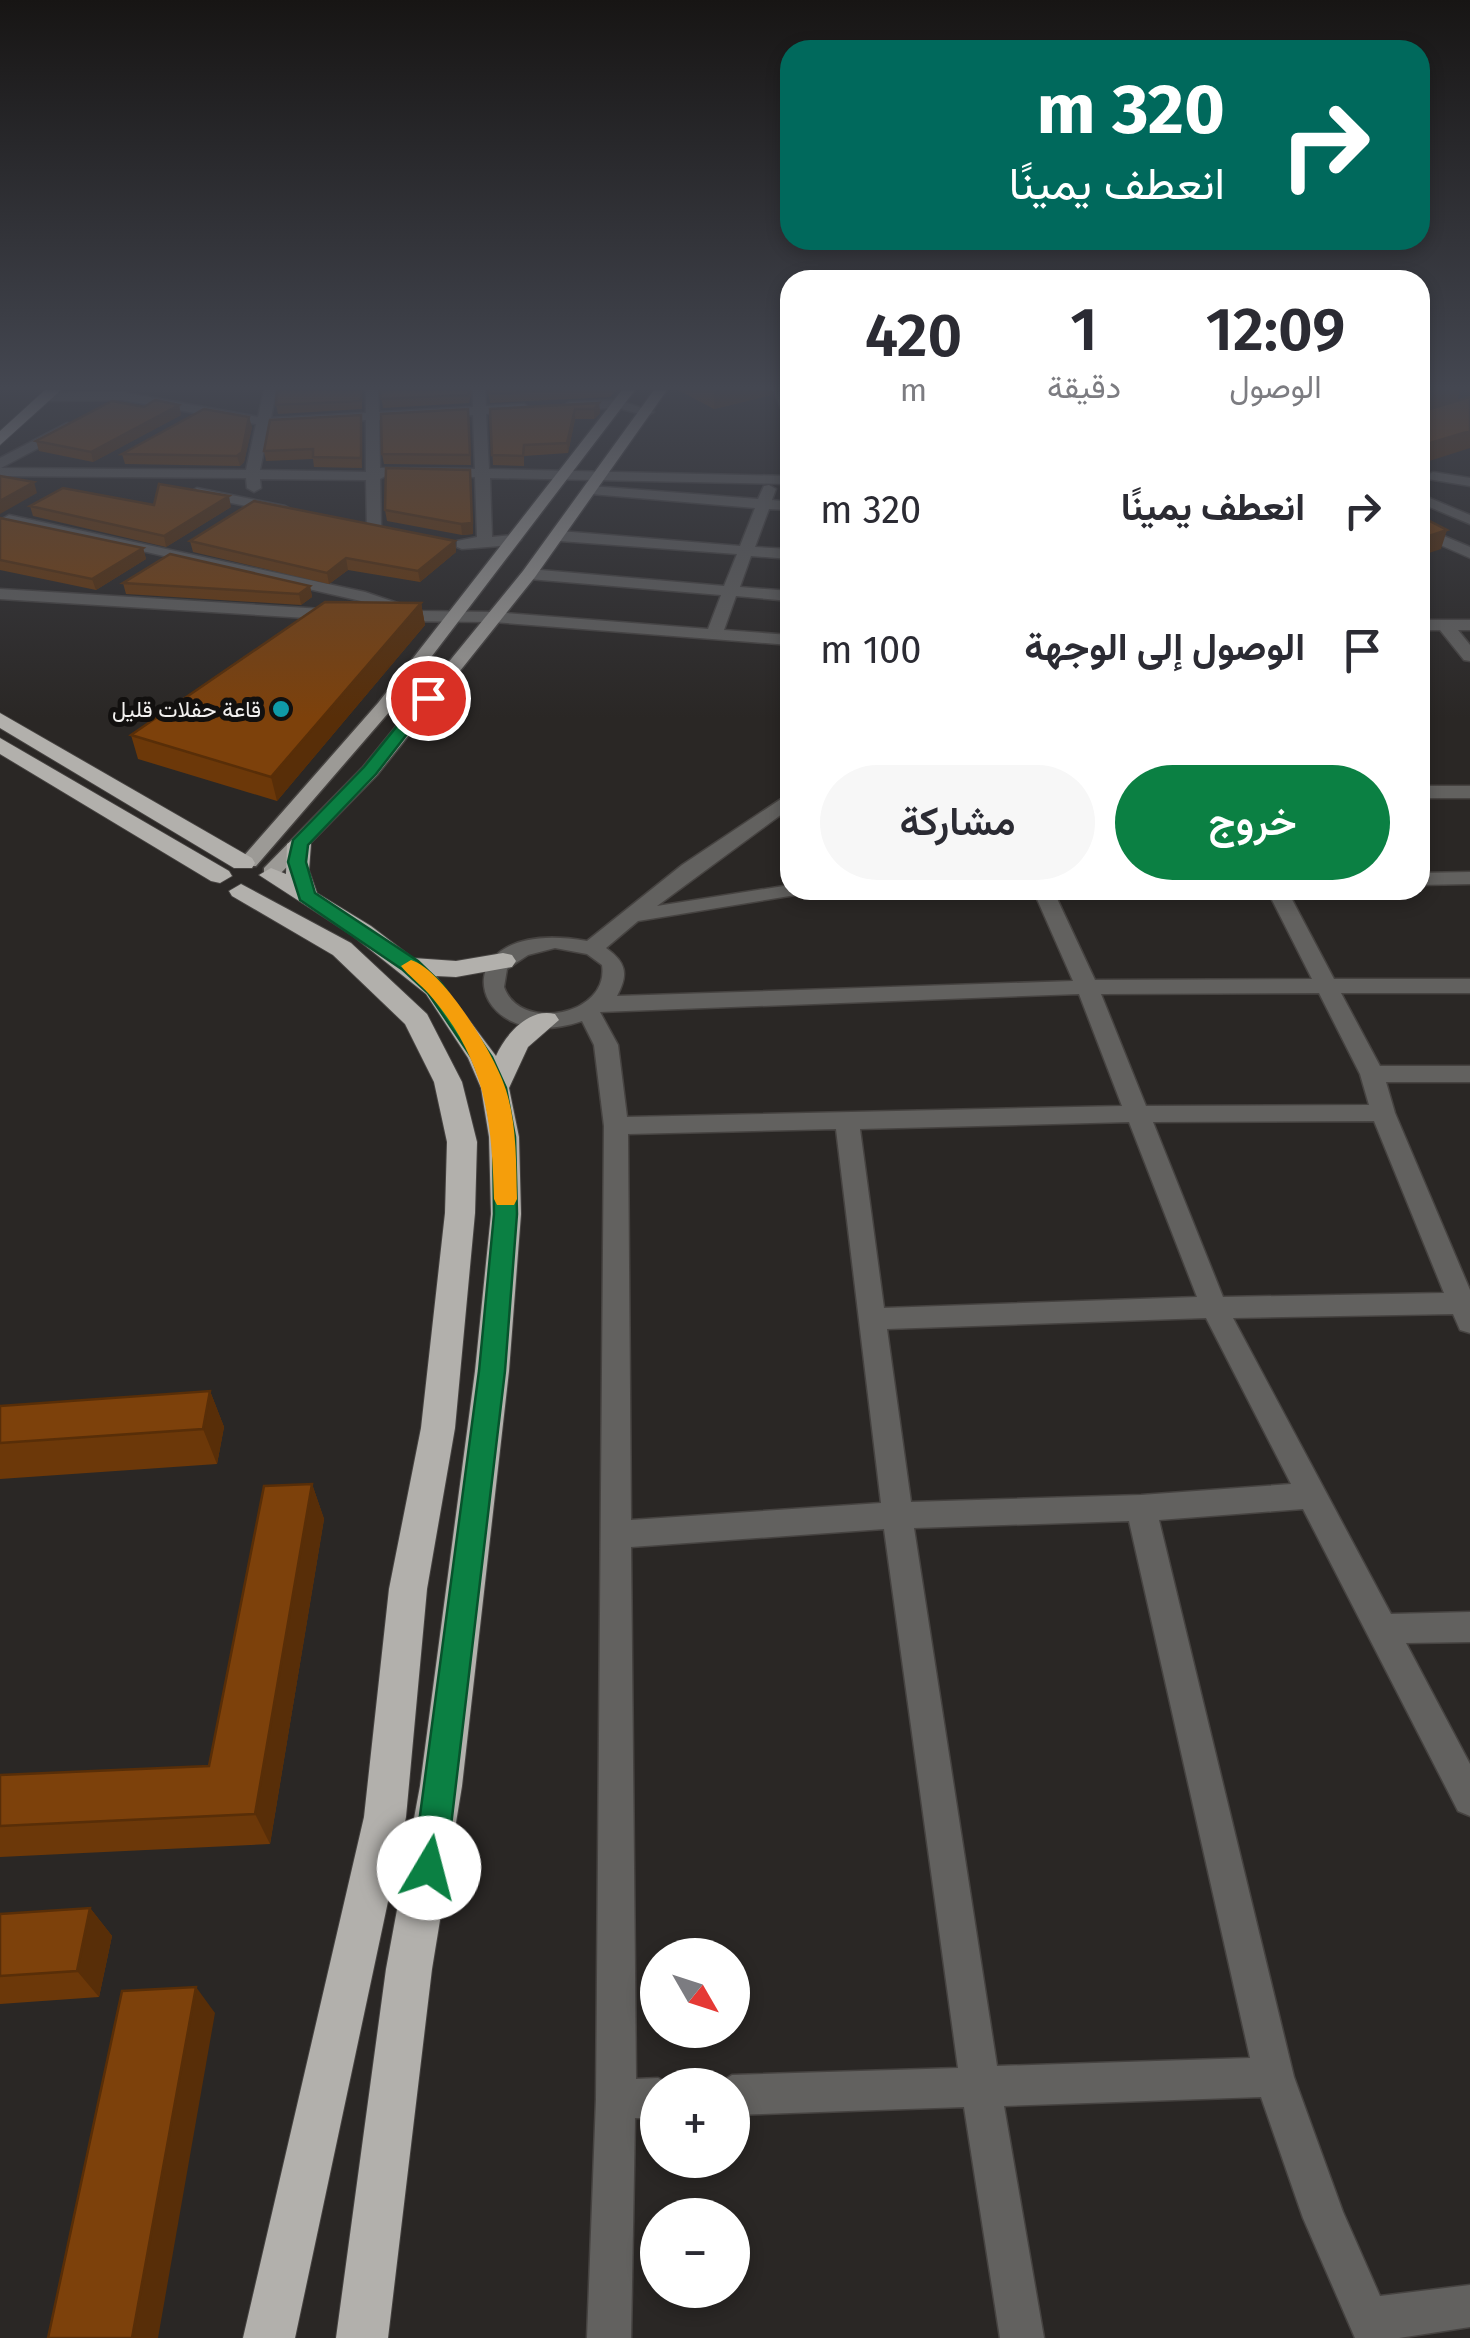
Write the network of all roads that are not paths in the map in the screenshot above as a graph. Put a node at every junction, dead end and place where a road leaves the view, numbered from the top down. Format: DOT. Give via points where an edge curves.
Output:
graph roads {
  1 [pos="235,499"];
  2 [pos="255,499"];
  3 [pos="375,499"];
  4 [pos="484,499"];
  5 [pos="546,499"];
  6 [pos="584,499"];
  7 [pos="724,499"];
  8 [pos="765,499"];
  9 [pos="255,503"];
  10 [pos="1430,503"];
  11 [pos="763,504"];
  12 [pos="780,505"];
  13 [pos="26,510"];
  14 [pos="1451,512"];
  15 [pos="238,514"];
  16 [pos="306,514"];
  17 [pos="1430,517"];
  18 [pos="1470,520"];
  19 [pos="4,522"];
  20 [pos="357,524"];
  21 [pos="374,528"];
  22 [pos="391,531"];
  23 [pos="1430,534"];
  24 [pos="560,536"];
  25 [pos="513,540"];
  26 [pos="442,542"];
  27 [pos="186,544"];
  28 [pos="462,544"];
  29 [pos="743,552"];
  30 [pos="1470,552"];
  31 [pos="780,554"];
  32 [pos="162,559"];
  33 [pos="529,574"];
  34 [pos="0,578"];
  35 [pos="127,582"];
  36 [pos="729,592"];
  37 [pos="0,594"];
  38 [pos="780,595"];
  39 [pos="98,600"];
  40 [pos="348,615"];
  41 [pos="368,616"];
  42 [pos="493,616"];
  43 [pos="427,617"];
  44 [pos="450,618"];
  45 [pos="1430,624"];
  46 [pos="1445,625"];
  47 [pos="1470,626"];
  48 [pos="714,634"];
  49 [pos="780,639"];
  50 [pos="1470,656"];
  51 [pos="0,718"];
  52 [pos="0,745"];
  53 [pos="1430,788"];
  54 [pos="1470,792"];
  55 [pos="780,806"];
  56 [pos="299,844"];
  57 [pos="249,873"];
  58 [pos="1470,878"];
  59 [pos="1430,879"];
  60 [pos="780,892"];
  61 [pos="306,896"];
  62 [pos="1048,900"];
  63 [pos="1281,900"];
  64 [pos="627,917"];
  65 [pos="592,948"];
  66 [pos="504,960"];
  67 [pos="410,966"];
  68 [pos="1326,986"];
  69 [pos="1470,986"];
  70 [pos="1087,987"];
  71 [pos="595,1008"];
  72 [pos="545,1020"];
  73 [pos="1372,1074"];
  74 [pos="1470,1074"];
  75 [pos="495,1088"];
  76 [pos="1383,1113"];
  77 [pos="1137,1114"];
  78 [pos="847,1120"];
  79 [pos="616,1126"];
  80 [pos="1214,1306"];
  81 [pos="1465,1313"];
  82 [pos="871,1319"];
  83 [pos="1314,1495"];
  84 [pos="1141,1508"];
  85 [pos="900,1515"];
  86 [pos="615,1535"];
  87 [pos="1470,1627"];
  88 [pos="1383,1629"];
  89 [pos="1470,1800"];
  90 [pos="1274,2076"];
  91 [pos="979,2087"];
  92 [pos="750,2095"];
  93 [pos="640,2098"];
  94 [pos="616,2099"];
  95 [pos="1470,2306"];
  96 [pos="1374,2328"];
  97 [pos="269,2338"];
  98 [pos="362,2338"];
  99 [pos="610,2338"];
  100 [pos="1022,2338"];
  1 -- 9 [label="street"];
  2 -- 9 [label="street"];
  3 -- 21 [label="street"];
  4 -- 28 [label="street" via="486,541"];
  5 -- 25 [label="main road"];
  6 -- 24 [label="main road"];
  7 -- 11 [label="street"];
  8 -- 11 [label="street"];
  9 -- 15 [label="street"];
  9 -- 16 [label="street"];
  10 -- 14 [label="street"];
  11 -- 12 [label="street"];
  11 -- 29 [label="street"];
  13 -- 19 [label="street"];
  14 -- 17 [label="street"];
  14 -- 18 [label="street"];
  19 -- 32 [label="street"];
  20 -- 21 [label="street"];
  21 -- 22 [label="street"];
  23 -- 30 [label="street"];
  24 -- 29 [label="street"];
  24 -- 33 [label="main road"];
  25 -- 28 [label="street"];
  25 -- 44 [label="main road"];
  26 -- 28 [label="street"];
  27 -- 32 [label="street"];
  29 -- 31 [label="street"];
  29 -- 36 [label="street"];
  32 -- 43 [label="street" via="365,597"];
  33 -- 36 [label="street"];
  33 -- 42 [label="main road"];
  34 -- 39 [label="street"];
  35 -- 39 [label="street"];
  36 -- 38 [label="street"];
  36 -- 48 [label="street"];
  37 -- 39 [label="street"];
  39 -- 40 [label="street"];
  41 -- 43 [label="street"];
  42 -- 44 [label="street"];
  42 -- 48 [label="street"];
  42 -- 56 [label="main road" via="370,770"];
  43 -- 44 [label="street"];
  44 -- 57 [label="main road"];
  45 -- 46 [label="street"];
  46 -- 47 [label="street"];
  46 -- 50 [label="street"];
  48 -- 49 [label="street"];
  51 -- 57 [label="highway"];
  52 -- 57 [label="highway"];
  53 -- 54 [label="street"];
  55 -- 64 [label="street"];
  56 -- 57 [label="main road"];
  56 -- 61 [label="highway" via="297,870"];
  57 -- 61 [label="highway"];
  57 -- 97 [label="highway" via="290,916 342,949 417,1020 448,1082 462,1142 440,1410 408,1589 385,1818"];
  58 -- 59 [label="street"];
  60 -- 64 [label="street"];
  61 -- 67 [label="highway"];
  62 -- 70 [label="street"];
  63 -- 68 [label="street"];
  64 -- 65 [label="street"];
  65 -- 66 [label="street" via="555,942"];
  65 -- 71 [label="street" via="606,956 617,980"];
  66 -- 67 [label="highway" via="456,969"];
  66 -- 72 [label="street" via="494,973 496,998 508,1009"];
  67 -- 75 [label="highway" via="459,1021"];
  68 -- 69 [label="street"];
  68 -- 70 [label="street"];
  68 -- 73 [label="street"];
  70 -- 71 [label="street"];
  70 -- 77 [label="street"];
  71 -- 72 [label="street"];
  71 -- 79 [label="street"];
  72 -- 75 [label="highway" via="516,1042"];
  73 -- 74 [label="street"];
  73 -- 76 [label="street"];
  75 -- 98 [label="highway" via="506,1214 492,1371"];
  76 -- 77 [label="street"];
  76 -- 81 [label="street"];
  77 -- 78 [label="street"];
  77 -- 80 [label="street"];
  78 -- 79 [label="street"];
  78 -- 82 [label="street"];
  79 -- 86 [label="street"];
  80 -- 81 [label="street"];
  80 -- 82 [label="street"];
  80 -- 83 [label="street"];
  82 -- 85 [label="street"];
  83 -- 84 [label="street"];
  83 -- 88 [label="street"];
  84 -- 85 [label="street"];
  84 -- 90 [label="street"];
  85 -- 86 [label="street"];
  85 -- 91 [label="street"];
  86 -- 94 [label="street"];
  87 -- 88 [label="street"];
  88 -- 89 [label="street"];
  90 -- 91 [label="street"];
  90 -- 96 [label="street" via="1324,2218"];
  91 -- 92 [label="street"];
  91 -- 100 [label="street"];
  93 -- 94 [label="street"];
  94 -- 99 [label="street"];
  95 -- 96 [label="street"];
}
